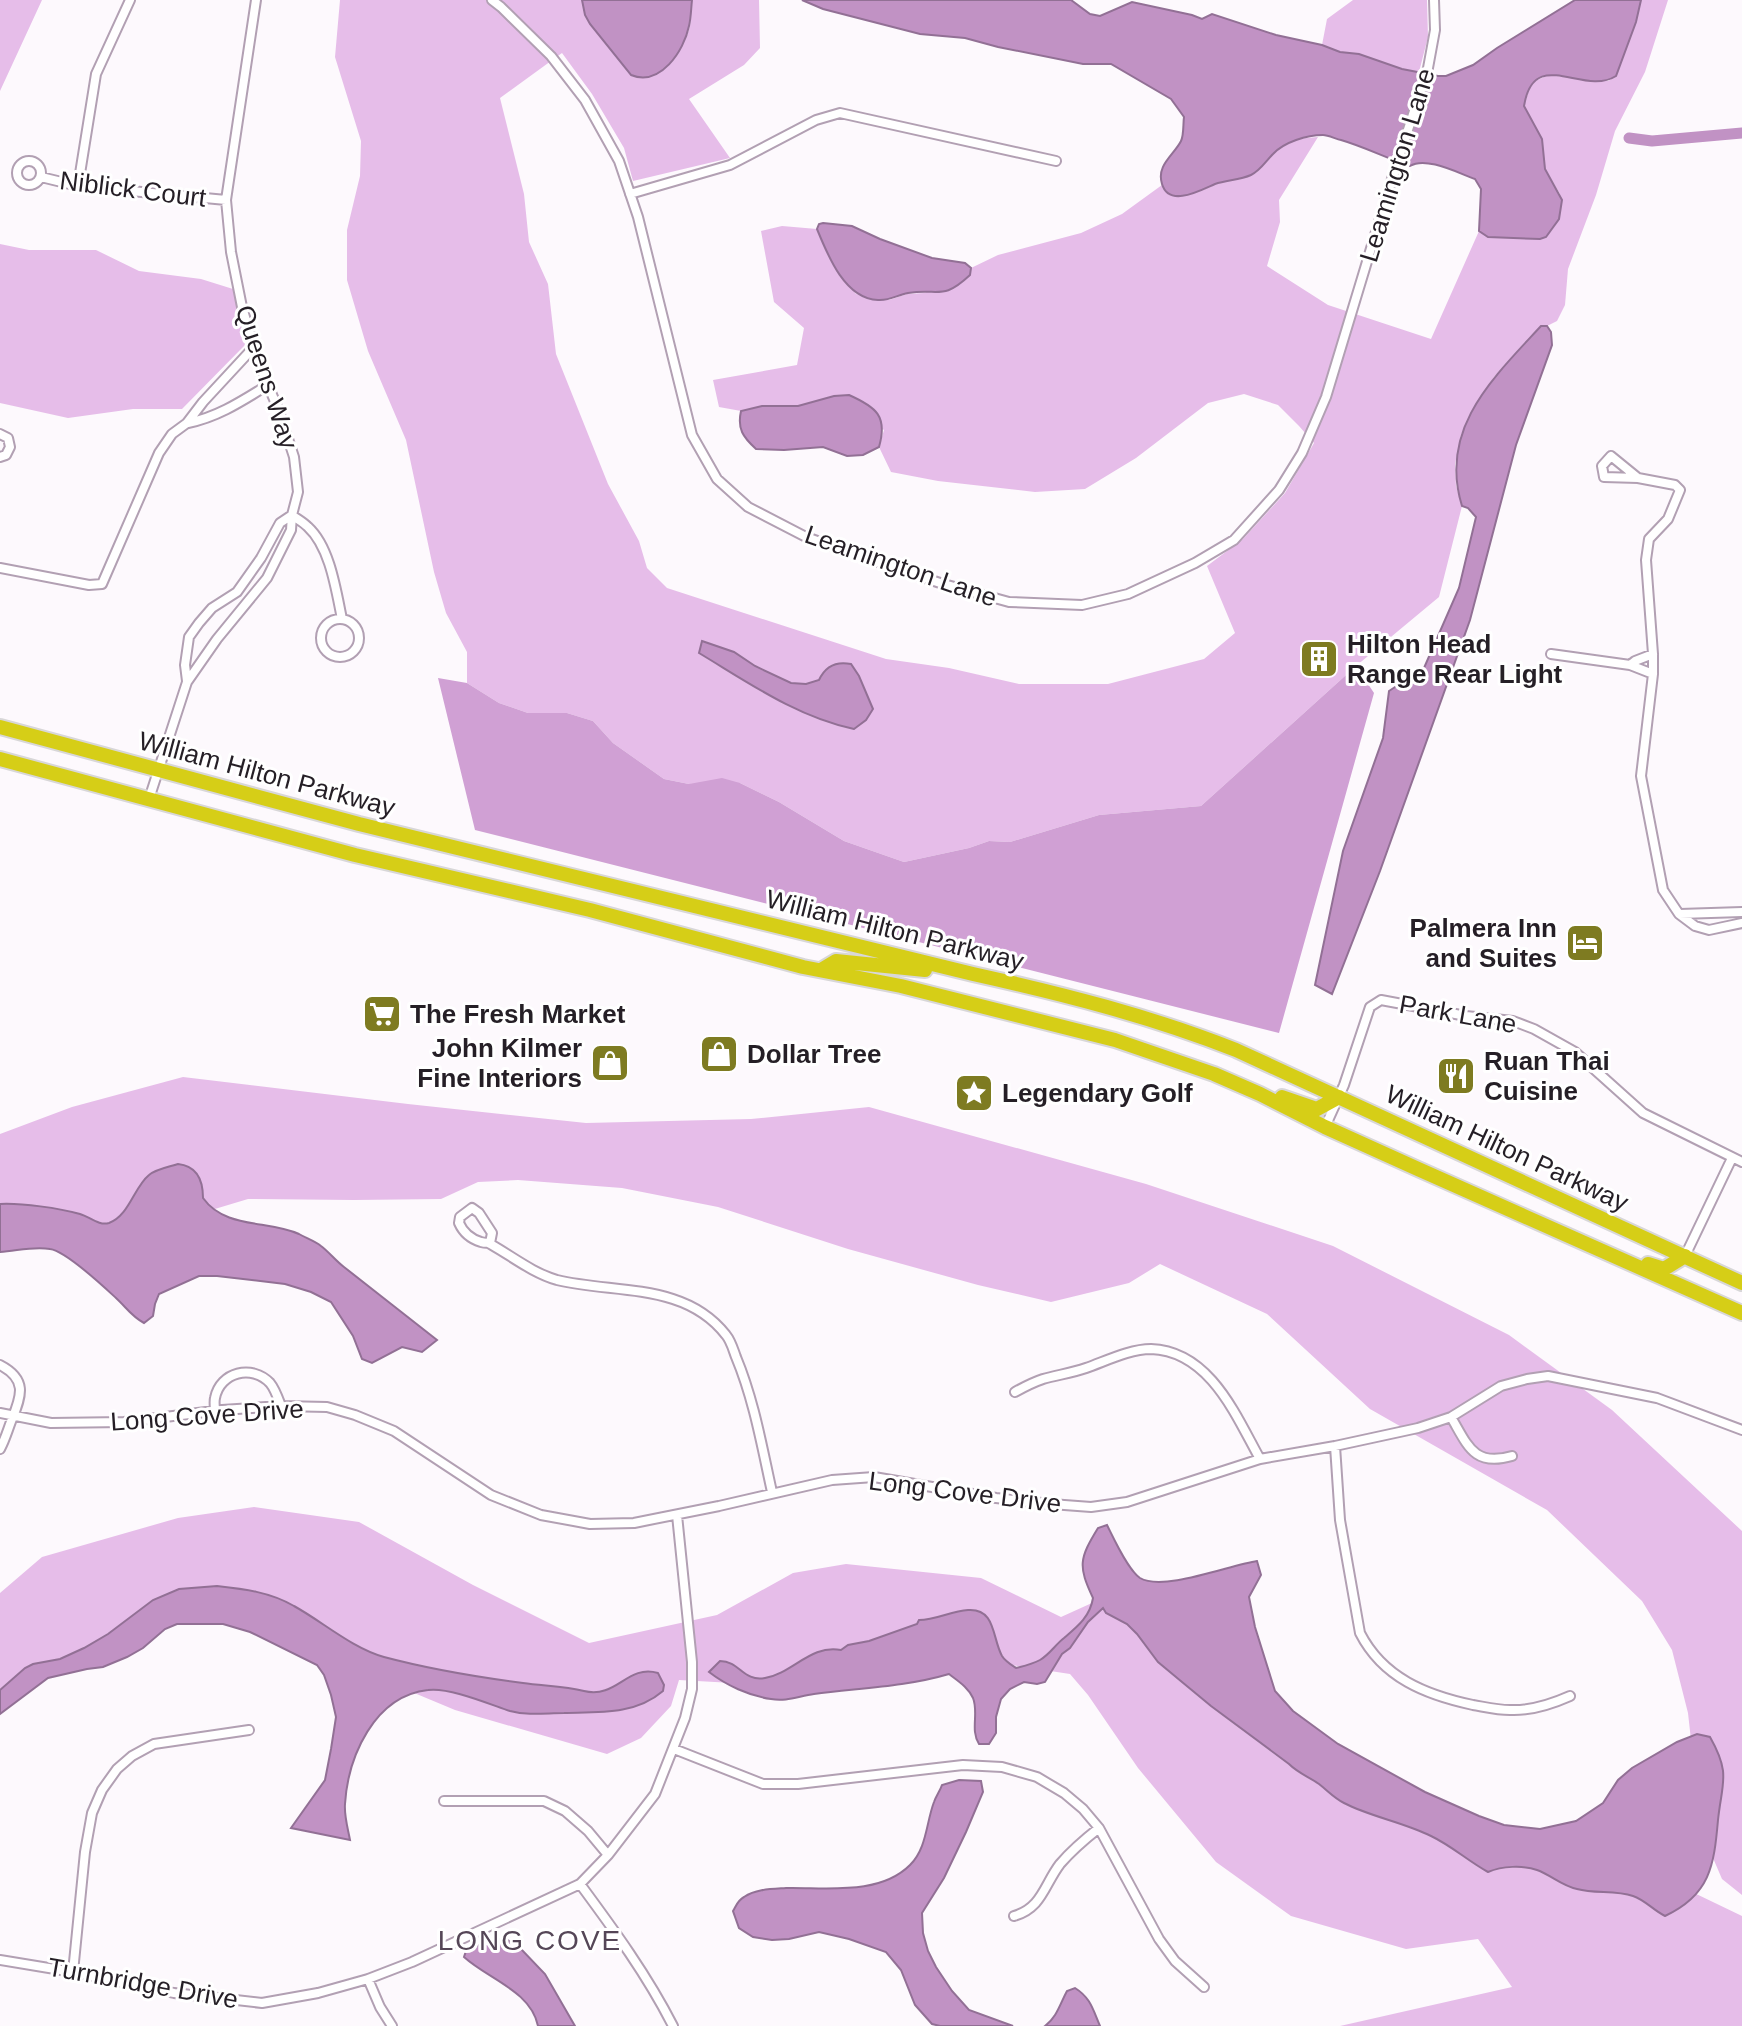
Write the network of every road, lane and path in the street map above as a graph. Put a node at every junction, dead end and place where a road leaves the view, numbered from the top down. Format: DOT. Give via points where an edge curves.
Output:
graph roads {
  1 [pos="130,0"];
  2 [pos="256,0"];
  3 [pos="492,0"];
  4 [pos="1434,0"];
  5 [pos="1056,161"];
  6 [pos="41,177"];
  7 [pos="78,186"];
  8 [pos="630,194"];
  9 [pos="226,200"];
  10 [pos="253,348"];
  11 [pos="268,385"];
  12 [pos="187,423"];
  13 [pos="0,434"];
  14 [pos="0,457"];
  15 [pos="1638,478"];
  16 [pos="292,515"];
  17 [pos="0,568"];
  18 [pos="342,619"];
  19 [pos="1551,654"];
  20 [pos="1653,654"];
  21 [pos="1630,665"];
  22 [pos="1653,674"];
  23 [pos="187,682"];
  24 [pos="0,727"];
  25 [pos="0,759"];
  26 [pos="157,770"];
  27 [pos="149,799"];
  28 [pos="1742,912"];
  29 [pos="1679,914"];
  30 [pos="1742,923"];
  31 [pos="821,970"];
  32 [pos="973,974"];
  33 [pos="1214,1074"];
  34 [pos="1339,1097"];
  35 [pos="1325,1127"];
  36 [pos="1732,1158"];
  37 [pos="1742,1162"];
  38 [pos="490,1243"];
  39 [pos="1591,1245"];
  40 [pos="1685,1256"];
  41 [pos="1742,1283"];
  42 [pos="1742,1313"];
  43 [pos="0,1365"];
  44 [pos="1015,1392"];
  45 [pos="281,1406"];
  46 [pos="215,1411"];
  47 [pos="0,1413"];
  48 [pos="13,1416"];
  49 [pos="1451,1417"];
  50 [pos="1742,1430"];
  51 [pos="1335,1446"];
  52 [pos="0,1449"];
  53 [pos="1512,1456"];
  54 [pos="1260,1459"];
  55 [pos="772,1492"];
  56 [pos="677,1515"];
  57 [pos="1570,1696"];
  58 [pos="249,1730"];
  59 [pos="674,1749"];
  60 [pos="444,1801"];
  61 [pos="1099,1828"];
  62 [pos="608,1855"];
  63 [pos="580,1884"];
  64 [pos="1014,1916"];
  65 [pos="0,1960"];
  66 [pos="73,1972"];
  67 [pos="368,1979"];
  68 [pos="1204,1987"];
  69 [pos="392,2026"];
  70 [pos="673,2026"];
  1 -- 7 [label="street" via="96,74"];
  2 -- 9 [label="street, Queens Way"];
  3 -- 8 [label="street, Leamington Lane" via="551,56 585,100 619,161"];
  4 -- 8 [label="street, Leamington Lane" via="1428,68 1326,397 1302,453 1279,490 1234,540 1128,594 1082,605 1009,602 806,537 748,507 717,479 692,435"];
  5 -- 8 [label="street" via="840,113 730,165"];
  6 -- 7 [label="street, Niblick Court"];
  7 -- 9 [label="street, Niblick Court"];
  9 -- 10 [label="street, Queens Way" via="231,252"];
  10 -- 11 [label="street, Queens Way"];
  10 -- 12 [label="street"];
  11 -- 12 [label="street" via="205,420"];
  11 -- 16 [label="street, Queens Way" via="294,457 298,492"];
  12 -- 17 [label="street" via="159,453 102,584"];
  13 -- 14 [label="street" via="10,447"];
  15 -- 20 [label="street" via="1680,490 1668,519 1649,539"];
  16 -- 18 [label="street" via="310,528 324,551"];
  16 -- 23 [label="street, Queens Way" via="291,530 267,578"];
  16 -- 23 [label="street, Queens Way" via="280,523 237,592 212,608 189,637"];
  18 -- 18 [label="street" via="327,623 320,636 325,651 338,658 352,653 359,640 355,626"];
  19 -- 21 [label="street"];
  20 -- 21 [label="street"];
  20 -- 22 [label="street"];
  21 -- 22 [label="street"];
  22 -- 29 [label="street" via="1641,776 1663,890"];
  23 -- 26 [label="street, Queens Way"];
  24 -- 26 [label="highway, William Hilton Parkway"];
  25 -- 27 [label="highway, William Hilton Parkway"];
  26 -- 27 [label="street, Queens Way"];
  26 -- 32 [label="highway, William Hilton Parkway"];
  27 -- 31 [label="highway, William Hilton Parkway"];
  28 -- 29 [label="street"];
  29 -- 30 [label="street" via="1709,930"];
  31 -- 32 [label="highway" via="836,961"];
  31 -- 33 [label="highway, William Hilton Parkway" via="1115,1040"];
  32 -- 34 [label="highway, William Hilton Parkway" via="1188,1031"];
  33 -- 34 [label="highway" via="1317,1109"];
  33 -- 35 [label="highway, William Hilton Parkway"];
  34 -- 35 [label="street, Park Lane"];
  34 -- 36 [label="street, Park Lane" via="1370,1007 1381,1000 1534,1029 1575,1052 1643,1113"];
  34 -- 40 [label="highway, William Hilton Parkway"];
  35 -- 39 [label="highway, William Hilton Parkway"];
  36 -- 37 [label="street, Park Lane"];
  36 -- 40 [label="street"];
  38 -- 38 [label="street" via="467,1234 460,1217 472,1208 479,1213 492,1233"];
  38 -- 55 [label="street" via="554,1279 669,1297 710,1318 728,1337 741,1369"];
  39 -- 40 [label="highway" via="1664,1269"];
  39 -- 42 [label="highway, William Hilton Parkway"];
  40 -- 41 [label="highway, William Hilton Parkway"];
  43 -- 48 [label="street" via="17,1378 21,1390"];
  44 -- 54 [label="street" via="1133,1352 1172,1353 1210,1377"];
  45 -- 46 [label="street, Long Cove Drive"];
  45 -- 46 [label="street" via="269,1382 242,1371 219,1387"];
  45 -- 56 [label="street, Long Cove Drive" via="327,1407 394,1431 491,1495 541,1515 590,1524"];
  46 -- 48 [label="street, Long Cove Drive" via="124,1422 51,1423"];
  47 -- 48 [label="street, Long Cove Drive"];
  48 -- 52 [label="street"];
  49 -- 50 [label="street, Long Cove Drive" via="1501,1386 1548,1376 1657,1398"];
  49 -- 51 [label="street, Long Cove Drive"];
  49 -- 53 [label="street" via="1474,1452 1486,1459"];
  51 -- 54 [label="street, Long Cove Drive"];
  51 -- 57 [label="street" via="1340,1520 1360,1633 1381,1662 1408,1684 1487,1708 1532,1708"];
  54 -- 55 [label="street, Long Cove Drive" via="1127,1502 1091,1507 996,1498 874,1477"];
  55 -- 56 [label="street, Long Cove Drive"];
  56 -- 59 [label="street, Turnbridge Drive" via="692,1689"];
  58 -- 66 [label="street" via="154,1744 117,1769 92,1813"];
  59 -- 61 [label="street" via="763,1784 963,1765 1002,1767 1037,1777 1064,1793"];
  59 -- 62 [label="street, Turnbridge Drive" via="655,1794"];
  60 -- 62 [label="street" via="544,1801 565,1811"];
  61 -- 64 [label="street" via="1074,1848 1035,1904"];
  61 -- 68 [label="street" via="1159,1939"];
  62 -- 63 [label="street, Turnbridge Drive"];
  63 -- 67 [label="street, Turnbridge Drive"];
  63 -- 70 [label="street" via="630,1952"];
  65 -- 66 [label="street, Turnbridge Drive"];
  66 -- 67 [label="street, Turnbridge Drive" via="174,1993 262,2003"];
  67 -- 69 [label="street"];
}
